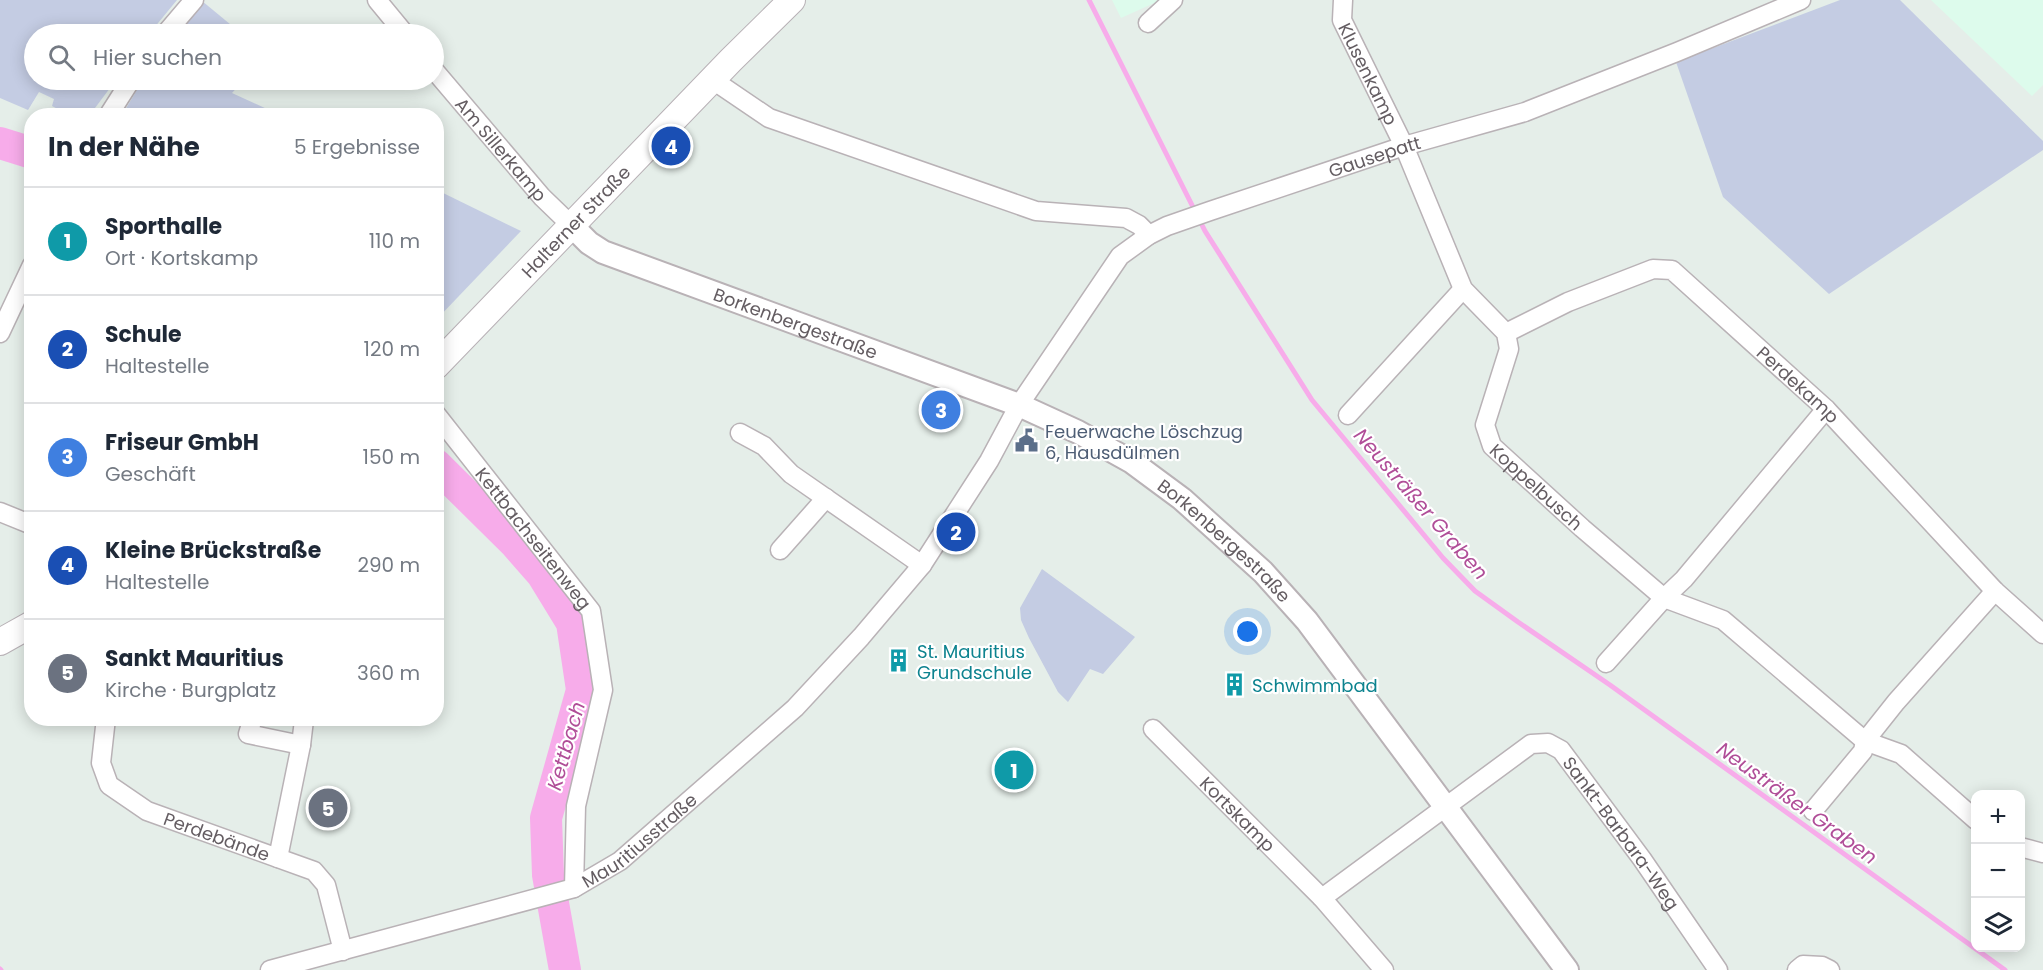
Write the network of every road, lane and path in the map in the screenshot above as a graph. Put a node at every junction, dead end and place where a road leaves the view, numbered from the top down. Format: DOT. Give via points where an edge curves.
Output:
graph roads {
  1 [pos="194,0"];
  2 [pos="376,0"];
  3 [pos="792,0"];
  4 [pos="1173,0"];
  5 [pos="1343,0"];
  6 [pos="1801,0"];
  7 [pos="1148,23"];
  8 [pos="174,24"];
  9 [pos="396,24"];
  10 [pos="712,80"];
  11 [pos="444,82"];
  12 [pos="125,90"];
  13 [pos="113,108"];
  14 [pos="1404,146"];
  15 [pos="572,226"];
  16 [pos="1149,235"];
  17 [pos="24,282"];
  18 [pos="1463,290"];
  19 [pos="0,333"];
  20 [pos="1506,333"];
  21 [pos="444,358"];
  22 [pos="1019,405"];
  23 [pos="1826,409"];
  24 [pos="1348,415"];
  25 [pos="444,424"];
  26 [pos="740,433"];
  27 [pos="826,498"];
  28 [pos="0,512"];
  29 [pos="24,522"];
  30 [pos="780,550"];
  31 [pos="922,565"];
  32 [pos="1995,591"];
  33 [pos="1664,598"];
  34 [pos="24,628"];
  35 [pos="2043,634"];
  36 [pos="0,642"];
  37 [pos="1606,663"];
  38 [pos="105,726"];
  39 [pos="250,726"];
  40 [pos="303,726"];
  41 [pos="1153,729"];
  42 [pos="1865,741"];
  43 [pos="301,745"];
  44 [pos="1445,807"];
  45 [pos="1813,811"];
  46 [pos="1971,816"];
  47 [pos="2025,848"];
  48 [pos="2043,853"];
  49 [pos="278,858"];
  50 [pos="568,889"];
  51 [pos="1322,898"];
  52 [pos="343,951"];
  53 [pos="270,970"];
  54 [pos="1384,970"];
  55 [pos="1566,970"];
  56 [pos="1718,970"];
  57 [pos="1797,970"];
  58 [pos="1830,970"];
  1 -- 8 [label="street"];
  2 -- 9 [label="street"];
  3 -- 10 [label="main road, Halterner Straße"];
  4 -- 7 [label="street"];
  5 -- 14 [label="street, Klusenkamp" via="1342,20"];
  6 -- 14 [label="street, Gausepatt" via="1525,112"];
  10 -- 15 [label="main road, Halterner Straße"];
  10 -- 16 [label="street" via="769,118 1036,211 1126,218"];
  11 -- 15 [label="street, Am Sillerkamp" via="542,197"];
  12 -- 13 [label="street"];
  14 -- 16 [label="street, Gausepatt"];
  14 -- 18 [label="street"];
  15 -- 21 [label="main road, Halterner Straße"];
  15 -- 22 [label="street, Borkenbergestraße" via="603,252"];
  16 -- 22 [label="street, Gausepatt" via="1120,256"];
  17 -- 19 [label="street"];
  18 -- 20 [label="street"];
  18 -- 24 [label="street"];
  20 -- 23 [label="street, Perdekamp" via="1568,302 1653,269 1672,270"];
  20 -- 33 [label="street, Koppelbusch" via="1509,349 1485,425 1492,446"];
  22 -- 31 [label="street, Mauritiusstraße" via="989,461"];
  22 -- 44 [label="street, Borkenbergestraße" via="1132,462 1182,499 1263,572 1307,621"];
  23 -- 32 [label="street, Perdekamp"];
  23 -- 33 [label="street"];
  25 -- 50 [label="street, Kettbachseitenweg" via="591,611 603,690 576,806"];
  26 -- 27 [label="street" via="764,446 791,474"];
  27 -- 30 [label="street"];
  27 -- 31 [label="street"];
  28 -- 29 [label="street"];
  31 -- 50 [label="street, Mauritiusstraße" via="795,708 620,861"];
  32 -- 35 [label="street, Perdekamp"];
  32 -- 42 [label="street"];
  33 -- 37 [label="street"];
  33 -- 42 [label="street, Koppelbusch" via="1723,620"];
  34 -- 36 [label="main road"];
  38 -- 49 [label="street, Perdebände" via="101,763 109,785 147,811"];
  39 -- 43 [label="street" via="248,734"];
  40 -- 43 [label="street"];
  41 -- 51 [label="street, Kortskamp"];
  42 -- 45 [label="street" via="1863,751"];
  42 -- 46 [label="street, Koppelbusch" via="1901,754"];
  43 -- 49 [label="street"];
  44 -- 51 [label="street"];
  44 -- 55 [label="street, Borkenbergestraße"];
  44 -- 56 [label="street, Sankt-Barbara-Weg" via="1531,744 1548,743 1561,750"];
  47 -- 48 [label="street"];
  49 -- 52 [label="street, Perdebände" via="314,871 326,885"];
  50 -- 52 [label="street, Mauritiusstraße"];
  51 -- 54 [label="street, Kortskamp"];
  52 -- 53 [label="street, Mauritiusstraße"];
  57 -- 58 [label="street" via="1803,965"];
}
